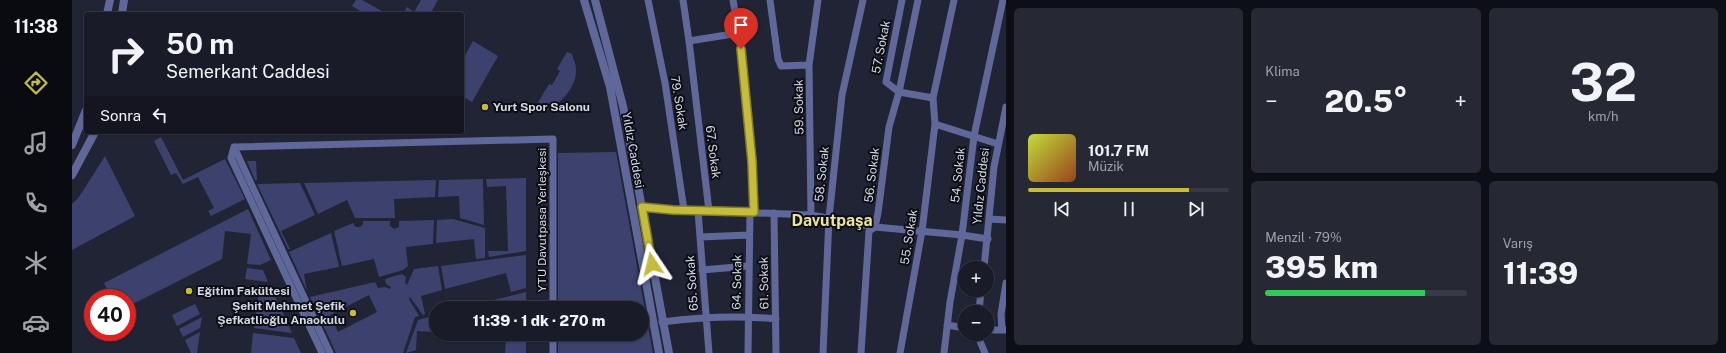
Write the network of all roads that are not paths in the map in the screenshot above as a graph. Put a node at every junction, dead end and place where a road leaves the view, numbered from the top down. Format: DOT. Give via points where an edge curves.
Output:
graph roads {
  1 [pos="110,0"];
  2 [pos="124,0"];
  3 [pos="584,0"];
  4 [pos="595,0"];
  5 [pos="648,0"];
  6 [pos="682,0"];
  7 [pos="733,0"];
  8 [pos="770,0"];
  9 [pos="818,0"];
  10 [pos="863,0"];
  11 [pos="902,0"];
  12 [pos="918,0"];
  13 [pos="954,0"];
  14 [pos="1003,0"];
  15 [pos="107,12"];
  16 [pos="122,12"];
  17 [pos="739,33"];
  18 [pos="689,41"];
  19 [pos="809,65"];
  20 [pos="899,92"];
  21 [pos="933,98"];
  22 [pos="1006,107"];
  23 [pos="84,115"];
  24 [pos="935,124"];
  25 [pos="1003,131"];
  26 [pos="94,134"];
  27 [pos="974,136"];
  28 [pos="998,144"];
  29 [pos="72,145"];
  30 [pos="234,147"];
  31 [pos="72,175"];
  32 [pos="642,207"];
  33 [pos="684,210"];
  34 [pos="698,210"];
  35 [pos="709,212"];
  36 [pos="752,212"];
  37 [pos="774,214"];
  38 [pos="811,215"];
  39 [pos="829,218"];
  40 [pos="990,219"];
  41 [pos="1006,220"];
  42 [pos="875,226"];
  43 [pos="922,231"];
  44 [pos="962,234"];
  45 [pos="749,235"];
  46 [pos="700,237"];
  47 [pos="988,239"];
  48 [pos="985,261"];
  49 [pos="748,266"];
  50 [pos="702,270"];
  51 [pos="1006,283"];
  52 [pos="553,301"];
  53 [pos="747,316"];
  54 [pos="706,317"];
  55 [pos="776,319"];
  56 [pos="662,322"];
  57 [pos="947,325"];
  58 [pos="958,327"];
  59 [pos="1004,330"];
  60 [pos="552,341"];
  61 [pos="981,341"];
  62 [pos="322,353"];
  63 [pos="330,353"];
  64 [pos="552,353"];
  65 [pos="659,353"];
  66 [pos="669,353"];
  67 [pos="709,353"];
  68 [pos="748,353"];
  69 [pos="776,353"];
  70 [pos="823,353"];
  71 [pos="861,353"];
  72 [pos="900,353"];
  73 [pos="944,353"];
  74 [pos="985,353"];
  1 -- 15 [label="street"];
  2 -- 16 [label="street"];
  3 -- 65 [label="street, Yıldız Caddesi" via="610,87"];
  4 -- 32 [label="street" via="620,91"];
  5 -- 33 [label="street, 79. Sokak" via="665,83"];
  6 -- 18 [label="street, 67. Sokak"];
  7 -- 17 [label="street, 64. Sokak"];
  8 -- 19 [label="street" via="781,66"];
  9 -- 19 [label="street, 59. Sokak"];
  10 -- 39 [label="street, 58. Sokak" via="842,95"];
  11 -- 20 [label="street, 57. Sokak" via="886,82"];
  12 -- 20 [label="street, 56. Sokak"];
  13 -- 21 [label="street, 55. Sokak"];
  14 -- 27 [label="street, 54. Sokak"];
  17 -- 18 [label="street"];
  17 -- 36 [label="street, 64. Sokak" via="752,161"];
  18 -- 35 [label="street, 67. Sokak"];
  19 -- 38 [label="street, 59. Sokak"];
  20 -- 21 [label="street"];
  20 -- 42 [label="street, 56. Sokak" via="889,127"];
  21 -- 24 [label="street, 55. Sokak"];
  22 -- 25 [label="street, Yıldız Caddesi"];
  23 -- 29 [label="street"];
  24 -- 27 [label="street"];
  24 -- 43 [label="street, 55. Sokak"];
  25 -- 28 [label="street, Yıldız Caddesi"];
  26 -- 31 [label="street"];
  27 -- 28 [label="street"];
  27 -- 44 [label="street, 54. Sokak"];
  28 -- 40 [label="street, Yıldız Caddesi"];
  30 -- 52 [label="street, YTU Davutpasa Yerleşkesi" via="553,139"];
  30 -- 62 [label="street" via="231,158"];
  30 -- 63 [label="street"];
  32 -- 33 [label="street"];
  32 -- 56 [label="street"];
  33 -- 34 [label="street"];
  34 -- 35 [label="street"];
  34 -- 46 [label="street, 65. Sokak"];
  35 -- 36 [label="street"];
  36 -- 37 [label="street"];
  36 -- 45 [label="street, 64. Sokak"];
  37 -- 38 [label="street"];
  37 -- 55 [label="street, 61. Sokak"];
  38 -- 39 [label="street"];
  39 -- 42 [label="street"];
  39 -- 70 [label="street, 58. Sokak"];
  40 -- 41 [label="street"];
  40 -- 47 [label="street, Yıldız Caddesi"];
  42 -- 43 [label="street"];
  42 -- 71 [label="street, 56. Sokak" via="869,231"];
  43 -- 44 [label="street"];
  43 -- 72 [label="street, 55. Sokak"];
  44 -- 47 [label="street"];
  44 -- 57 [label="street, 54. Sokak"];
  45 -- 46 [label="street"];
  45 -- 49 [label="street, 64. Sokak"];
  46 -- 50 [label="street, 65. Sokak"];
  47 -- 48 [label="street, Yıldız Caddesi"];
  49 -- 50 [label="street"];
  49 -- 53 [label="street, 64. Sokak"];
  50 -- 54 [label="street, 65. Sokak"];
  51 -- 59 [label="street" via="1001,314"];
  53 -- 54 [label="street"];
  53 -- 55 [label="street"];
  53 -- 68 [label="street, 64. Sokak"];
  54 -- 56 [label="street"];
  54 -- 67 [label="street, 65. Sokak"];
  55 -- 69 [label="street, 61. Sokak"];
  56 -- 66 [label="street"];
  57 -- 58 [label="street"];
  57 -- 73 [label="street, 54. Sokak"];
  60 -- 64 [label="street"];
  61 -- 74 [label="street"];
}
